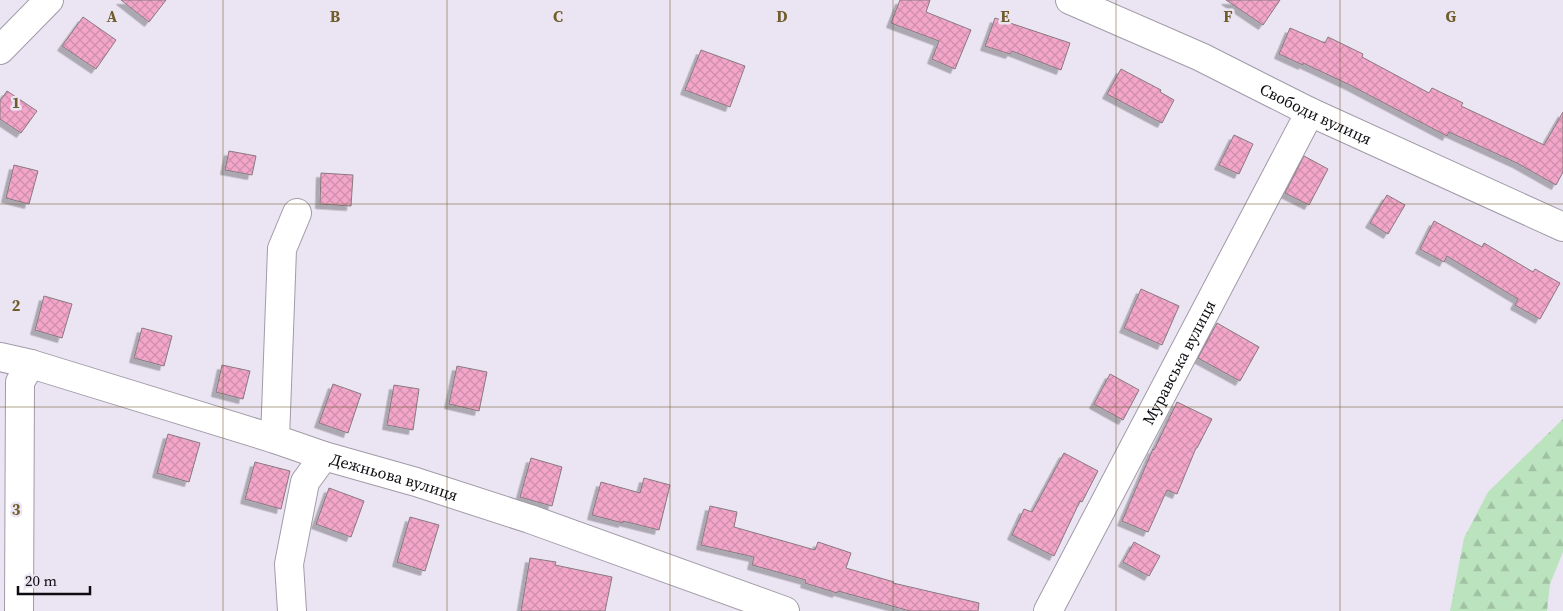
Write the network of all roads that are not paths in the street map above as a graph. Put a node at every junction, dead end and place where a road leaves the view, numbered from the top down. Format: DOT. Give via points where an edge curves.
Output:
graph roads {
  1 [pos="49,0"];
  2 [pos="1070,0"];
  3 [pos="2,45"];
  4 [pos="1310,112"];
  5 [pos="297,213"];
  6 [pos="1563,227"];
  7 [pos="0,357"];
  8 [pos="30,364"];
  9 [pos="275,440"];
  10 [pos="324,456"];
  11 [pos="19,611"];
  12 [pos="292,611"];
  13 [pos="784,611"];
  14 [pos="1048,611"];
  1 -- 3 [label="street"];
  2 -- 4 [label="street, Свободи вулиця" via="1201,57"];
  4 -- 6 [label="street, Свободи вулиця"];
  4 -- 14 [label="street, Муравська вулиця"];
  5 -- 9 [label="street" via="282,249"];
  7 -- 8 [label="street, Дежньова вулиця"];
  8 -- 9 [label="street, Дежньова вулиця"];
  8 -- 11 [label="street" via="20,382"];
  9 -- 10 [label="street, Дежньова вулиця"];
  10 -- 12 [label="street" via="305,482 289,564"];
  10 -- 13 [label="street, Дежньова вулиця" via="530,520"];
}
